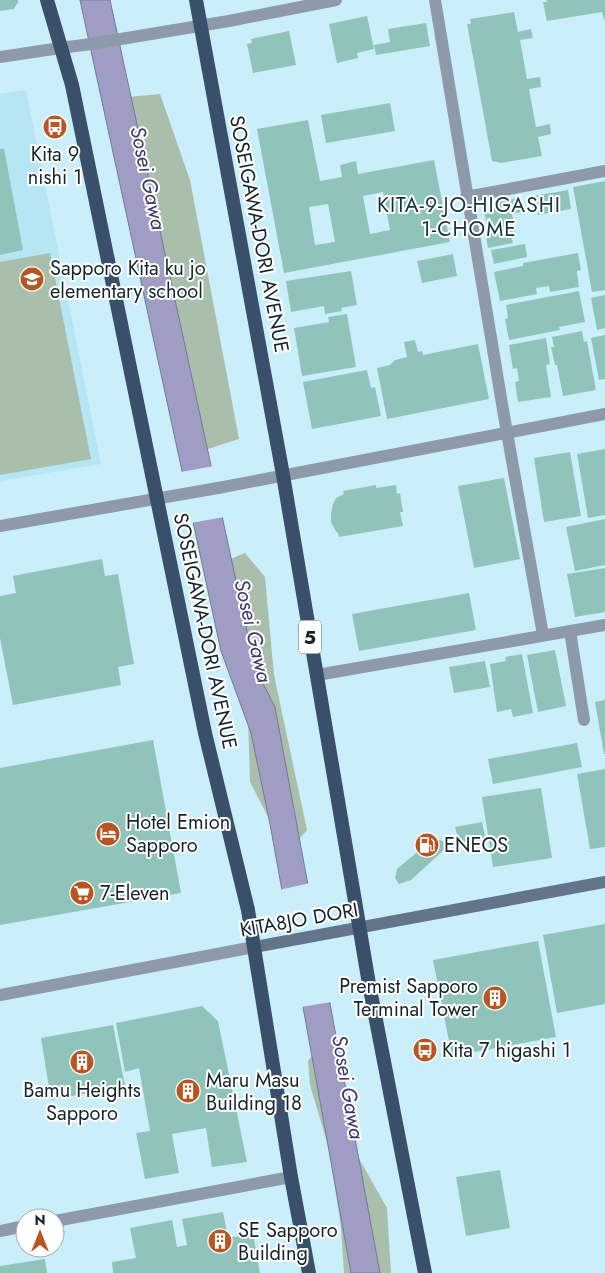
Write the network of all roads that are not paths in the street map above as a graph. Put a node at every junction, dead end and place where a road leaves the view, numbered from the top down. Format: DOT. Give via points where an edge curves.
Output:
graph roads {
  1 [pos="47,0"];
  2 [pos="196,0"];
  3 [pos="336,0"];
  4 [pos="435,0"];
  5 [pos="201,25"];
  6 [pos="60,48"];
  7 [pos="0,57"];
  8 [pos="605,171"];
  9 [pos="466,197"];
  10 [pos="605,414"];
  11 [pos="508,431"];
  12 [pos="283,475"];
  13 [pos="156,498"];
  14 [pos="0,526"];
  15 [pos="605,625"];
  16 [pos="570,631"];
  17 [pos="543,635"];
  18 [pos="316,675"];
  19 [pos="584,720"];
  20 [pos="605,882"];
  21 [pos="361,928"];
  22 [pos="254,946"];
  23 [pos="0,995"];
  24 [pos="291,1177"];
  25 [pos="65,1219"];
  26 [pos="15,1228"];
  27 [pos="0,1231"];
  28 [pos="309,1273"];
  29 [pos="425,1273"];
  1 -- 6 [label="highway, SOSEIGAWA-DORI AVENUE"];
  2 -- 5 [label="highway, SOSEIGAWA-DORI AVENUE / 5"];
  3 -- 5 [label="street"];
  4 -- 9 [label="street"];
  5 -- 6 [label="street"];
  5 -- 12 [label="highway, SOSEIGAWA-DORI AVENUE / 5"];
  6 -- 7 [label="street"];
  6 -- 13 [label="highway, SOSEIGAWA-DORI AVENUE" via="72,85"];
  8 -- 9 [label="street"];
  9 -- 11 [label="street"];
  10 -- 11 [label="street"];
  11 -- 12 [label="street"];
  11 -- 17 [label="street"];
  12 -- 13 [label="street"];
  12 -- 18 [label="highway, SOSEIGAWA-DORI AVENUE / 5"];
  13 -- 14 [label="street"];
  13 -- 22 [label="highway, SOSEIGAWA-DORI AVENUE"];
  15 -- 16 [label="street"];
  16 -- 17 [label="street"];
  16 -- 19 [label="street"];
  17 -- 18 [label="street"];
  18 -- 21 [label="highway, SOSEIGAWA-DORI AVENUE / 5"];
  20 -- 21 [label="main road, KITA8JO DORI"];
  21 -- 22 [label="main road, KITA8JO DORI"];
  21 -- 29 [label="highway, SOSEIGAWA-DORI AVENUE / 5"];
  22 -- 23 [label="street, KITA8JO DORI"];
  22 -- 24 [label="highway, SOSEIGAWA-DORI AVENUE"];
  24 -- 25 [label="street"];
  24 -- 28 [label="highway, SOSEIGAWA-DORI AVENUE"];
  26 -- 27 [label="street"];
}
